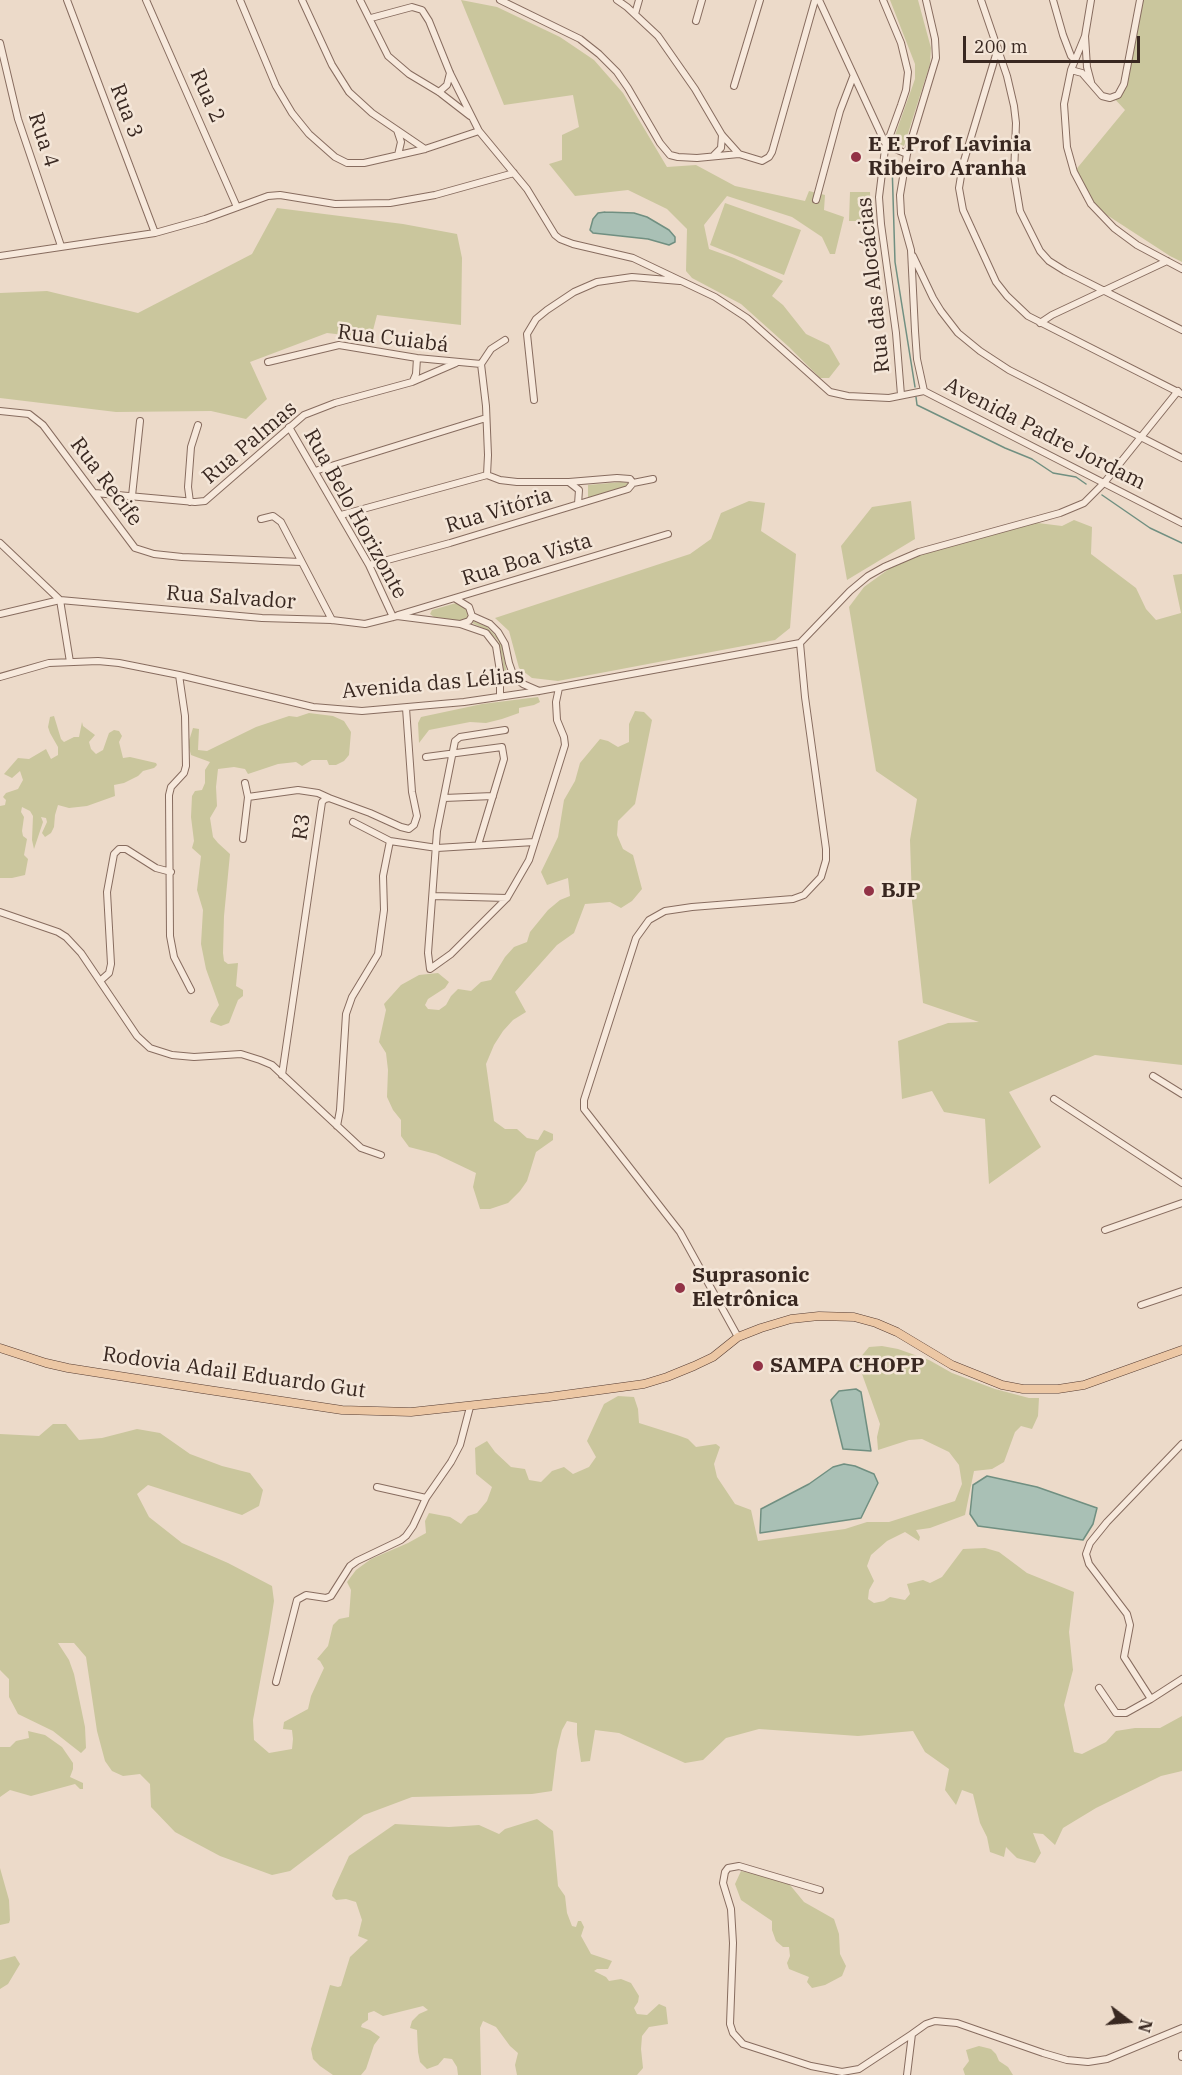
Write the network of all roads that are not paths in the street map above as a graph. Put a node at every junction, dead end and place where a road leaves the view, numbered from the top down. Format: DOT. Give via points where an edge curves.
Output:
graph roads {
  1 [pos="67,0"];
  2 [pos="146,0"];
  3 [pos="240,0"];
  4 [pos="302,0"];
  5 [pos="360,0"];
  6 [pos="500,0"];
  7 [pos="617,0"];
  8 [pos="639,0"];
  9 [pos="702,0"];
  10 [pos="760,0"];
  11 [pos="817,0"];
  12 [pos="883,0"];
  13 [pos="926,0"];
  14 [pos="981,0"];
  15 [pos="1053,0"];
  16 [pos="1091,0"];
  17 [pos="1140,0"];
  18 [pos="635,14"];
  19 [pos="371,18"];
  20 [pos="696,21"];
  21 [pos="1085,36"];
  22 [pos="0,43"];
  23 [pos="998,48"];
  24 [pos="1075,60"];
  25 [pos="1071,70"];
  26 [pos="450,73"];
  27 [pos="853,77"];
  28 [pos="734,86"];
  29 [pos="1091,86"];
  30 [pos="439,92"];
  31 [pos="471,118"];
  32 [pos="396,129"];
  33 [pos="479,131"];
  34 [pos="722,135"];
  35 [pos="886,145"];
  36 [pos="425,149"];
  37 [pos="739,154"];
  38 [pos="908,154"];
  39 [pos="398,155"];
  40 [pos="713,156"];
  41 [pos="514,173"];
  42 [pos="816,200"];
  43 [pos="237,207"];
  44 [pos="155,233"];
  45 [pos="61,246"];
  46 [pos="911,250"];
  47 [pos="0,256"];
  48 [pos="1167,261"];
  49 [pos="1182,269"];
  50 [pos="683,281"];
  51 [pos="924,281"];
  52 [pos="913,284"];
  53 [pos="1105,291"];
  54 [pos="1040,323"];
  55 [pos="1182,330"];
  56 [pos="505,340"];
  57 [pos="417,358"];
  58 [pos="268,362"];
  59 [pos="456,363"];
  60 [pos="481,363"];
  61 [pos="412,382"];
  62 [pos="924,390"];
  63 [pos="1180,393"];
  64 [pos="902,395"];
  65 [pos="534,400"];
  66 [pos="0,411"];
  67 [pos="486,418"];
  68 [pos="140,421"];
  69 [pos="198,425"];
  70 [pos="289,427"];
  71 [pos="1141,436"];
  72 [pos="1182,458"];
  73 [pos="315,471"];
  74 [pos="487,475"];
  75 [pos="653,479"];
  76 [pos="569,482"];
  77 [pos="633,482"];
  78 [pos="1104,483"];
  79 [pos="95,493"];
  80 [pos="132,496"];
  81 [pos="190,502"];
  82 [pos="578,504"];
  83 [pos="341,516"];
  84 [pos="261,519"];
  85 [pos="1182,523"];
  86 [pos="668,534"];
  87 [pos="0,543"];
  88 [pos="301,562"];
  89 [pos="369,565"];
  90 [pos="456,599"];
  91 [pos="60,600"];
  92 [pos="426,606"];
  93 [pos="0,614"];
  94 [pos="472,616"];
  95 [pos="395,617"];
  96 [pos="332,620"];
  97 [pos="428,620"];
  98 [pos="460,624"];
  99 [pos="801,643"];
  100 [pos="70,662"];
  101 [pos="179,675"];
  102 [pos="0,677"];
  103 [pos="559,688"];
  104 [pos="539,691"];
  105 [pos="500,696"];
  106 [pos="406,708"];
  107 [pos="505,730"];
  108 [pos="452,753"];
  109 [pos="426,757"];
  110 [pos="245,783"];
  111 [pos="493,796"];
  112 [pos="248,797"];
  113 [pos="329,798"];
  114 [pos="444,798"];
  115 [pos="353,822"];
  116 [pos="243,839"];
  117 [pos="390,841"];
  118 [pos="534,842"];
  119 [pos="478,845"];
  120 [pos="437,848"];
  121 [pos="171,873"];
  122 [pos="433,896"];
  123 [pos="507,898"];
  124 [pos="0,912"];
  125 [pos="100,981"];
  126 [pos="191,990"];
  127 [pos="282,1075"];
  128 [pos="1153,1076"];
  129 [pos="1182,1094"];
  130 [pos="1054,1099"];
  131 [pos="337,1126"];
  132 [pos="381,1155"];
  133 [pos="1182,1184"];
  134 [pos="1182,1203"];
  135 [pos="1105,1230"];
  136 [pos="1182,1291"];
  137 [pos="1141,1305"];
  138 [pos="738,1337"];
  139 [pos="0,1348"];
  140 [pos="1182,1350"];
  141 [pos="470,1407"];
  142 [pos="1182,1444"];
  143 [pos="377,1487"];
  144 [pos="426,1498"];
  145 [pos="1182,1679"];
  146 [pos="276,1682"];
  147 [pos="1099,1688"];
  148 [pos="1151,1699"];
  149 [pos="820,1890"];
  150 [pos="1182,2028"];
  151 [pos="912,2034"];
  152 [pos="907,2075"];
  1 -- 44 [label="street, Rua 3"];
  2 -- 43 [label="street, Rua 2"];
  3 -- 39 [label="street" via="276,86 309,134 347,163"];
  4 -- 32 [label="street" via="343,85 372,113"];
  5 -- 19 [label="street"];
  6 -- 40 [label="street" via="580,39 599,54 628,88 666,152 686,158"];
  7 -- 18 [label="street"];
  8 -- 18 [label="street"];
  9 -- 20 [label="street"];
  10 -- 28 [label="street"];
  11 -- 27 [label="street"];
  11 -- 37 [label="street" via="772,152 762,161"];
  12 -- 35 [label="street, Rua das Alocácias" via="908,72 902,105"];
  13 -- 38 [label="street" via="936,57"];
  14 -- 23 [label="street"];
  15 -- 24 [label="street"];
  16 -- 21 [label="street"];
  17 -- 29 [label="street" via="1122,90 1107,98"];
  18 -- 34 [label="street" via="658,36"];
  19 -- 26 [label="street" via="419,8 429,21"];
  19 -- 30 [label="street" via="388,56"];
  21 -- 24 [label="street"];
  21 -- 29 [label="street"];
  22 -- 45 [label="street, Rua 4" via="18,118"];
  23 -- 53 [label="street" via="1014,106 1015,184 1025,224 1049,261"];
  23 -- 54 [label="street" via="960,177 960,199 996,282 1020,310"];
  24 -- 25 [label="street"];
  25 -- 29 [label="street" via="1082,74"];
  25 -- 48 [label="street" via="1064,104 1065,136 1068,156 1082,189 1114,228"];
  26 -- 30 [label="street" via="447,85"];
  26 -- 31 [label="street"];
  27 -- 35 [label="street"];
  27 -- 42 [label="street"];
  30 -- 31 [label="street"];
  31 -- 33 [label="street"];
  32 -- 36 [label="street"];
  32 -- 39 [label="street" via="401,142"];
  33 -- 36 [label="street"];
  33 -- 41 [label="street"];
  34 -- 37 [label="street"];
  34 -- 40 [label="street" via="721,148"];
  35 -- 38 [label="street"];
  35 -- 64 [label="street, Rua das Alocácias" via="879,212"];
  36 -- 39 [label="street"];
  37 -- 40 [label="street"];
  38 -- 46 [label="street" via="900,204"];
  41 -- 43 [label="street" via="403,202 335,204 273,195"];
  41 -- 50 [label="street" via="560,239 622,254"];
  43 -- 44 [label="street"];
  44 -- 45 [label="street"];
  45 -- 47 [label="street"];
  46 -- 51 [label="street"];
  46 -- 52 [label="street, Avenida Padre Jordam"];
  48 -- 49 [label="street"];
  48 -- 53 [label="street"];
  50 -- 64 [label="street" via="735,309 830,392 877,398"];
  50 -- 65 [label="street" via="632,277 597,282 546,310 527,334"];
  51 -- 52 [label="street"];
  51 -- 71 [label="street" via="948,321 980,351 1009,370"];
  52 -- 62 [label="street, Avenida Padre Jordam" via="917,359"];
  53 -- 54 [label="street"];
  53 -- 55 [label="street"];
  54 -- 63 [label="street"];
  56 -- 60 [label="street" via="491,349"];
  57 -- 58 [label="street, Rua Cuiabá" via="339,345"];
  57 -- 59 [label="street, Rua Cuiabá"];
  57 -- 61 [label="street"];
  59 -- 60 [label="street, Rua Cuiabá"];
  59 -- 61 [label="street, Rua Palmas"];
  60 -- 67 [label="street"];
  61 -- 70 [label="street, Rua Palmas" via="320,408"];
  62 -- 64 [label="street"];
  62 -- 78 [label="street, Avenida Padre Jordam"];
  63 -- 71 [label="street"];
  66 -- 79 [label="street, Rua Recife" via="29,414 38,420"];
  67 -- 73 [label="street"];
  67 -- 74 [label="street"];
  68 -- 80 [label="street"];
  69 -- 81 [label="street" via="191,447"];
  70 -- 73 [label="street, Rua Belo Horizonte"];
  70 -- 81 [label="street, Rua Palmas" via="209,500"];
  71 -- 72 [label="street"];
  71 -- 78 [label="street"];
  73 -- 83 [label="street, Rua Belo Horizonte"];
  74 -- 76 [label="street" via="518,482"];
  74 -- 83 [label="street"];
  75 -- 77 [label="street"];
  76 -- 77 [label="street" via="617,478"];
  76 -- 82 [label="street" via="579,490"];
  77 -- 82 [label="street, Rua Vitória" via="628,489"];
  78 -- 85 [label="street, Avenida Padre Jordam"];
  78 -- 99 [label="street" via="1073,509 946,543 884,567 858,584"];
  79 -- 80 [label="street, Rua Palmas"];
  79 -- 88 [label="street, Rua Recife" via="133,546 141,550 182,557"];
  80 -- 81 [label="street, Rua Palmas"];
  82 -- 89 [label="street, Rua Vitória"];
  83 -- 89 [label="street, Rua Belo Horizonte"];
  84 -- 88 [label="street" via="278,519"];
  86 -- 90 [label="street, Rua Boa Vista"];
  87 -- 91 [label="street"];
  88 -- 96 [label="street"];
  89 -- 95 [label="street, Rua Belo Horizonte"];
  90 -- 92 [label="street, Rua Boa Vista"];
  90 -- 94 [label="street" via="467,606"];
  91 -- 93 [label="street, Rua Salvador"];
  91 -- 96 [label="street, Rua Salvador" via="262,618"];
  91 -- 100 [label="street"];
  92 -- 95 [label="street, Rua Boa Vista"];
  92 -- 97 [label="street"];
  94 -- 98 [label="street"];
  94 -- 104 [label="street" via="498,632 514,677"];
  95 -- 96 [label="street, Rua Salvador" via="365,624"];
  95 -- 97 [label="street, Rua Salvador"];
  97 -- 98 [label="street, Rua Salvador"];
  98 -- 105 [label="street, Rua Salvador" via="486,633 496,646"];
  99 -- 103 [label="street, Avenida das Lélias"];
  99 -- 138 [label="street" via="826,849 821,877 804,895 793,899 692,907 665,911 649,920 636,938 584,1100 588,1115 688,1244"];
  100 -- 101 [label="street, Avenida das Lélias" via="119,663"];
  100 -- 102 [label="street, Avenida das Lélias" via="49,663"];
  101 -- 106 [label="street, Avenida das Lélias" via="330,710"];
  101 -- 121 [label="street" via="186,766 170,791"];
  103 -- 104 [label="street, Avenida das Lélias"];
  103 -- 118 [label="street" via="557,720 565,745"];
  104 -- 105 [label="street, Avenida das Lélias"];
  105 -- 106 [label="street, Avenida das Lélias"];
  106 -- 113 [label="street, R3" via="417,816 414,825 409,829 401,827"];
  107 -- 108 [label="street" via="460,736"];
  108 -- 109 [label="street"];
  108 -- 111 [label="street" via="502,747 504,759"];
  108 -- 114 [label="street"];
  110 -- 112 [label="street"];
  111 -- 114 [label="street"];
  111 -- 119 [label="street"];
  112 -- 113 [label="street" via="298,790"];
  112 -- 116 [label="street"];
  113 -- 127 [label="street, R3" via="321,809"];
  114 -- 120 [label="street"];
  115 -- 117 [label="street"];
  117 -- 120 [label="street"];
  117 -- 131 [label="street" via="383,876 384,910 378,954 346,1014"];
  118 -- 119 [label="street"];
  118 -- 123 [label="street" via="529,860"];
  119 -- 120 [label="street"];
  120 -- 122 [label="street"];
  121 -- 125 [label="street" via="126,849 114,854 107,892 111,964 107,977"];
  121 -- 126 [label="street" via="172,948"];
  122 -- 123 [label="street"];
  122 -- 123 [label="street" via="430,969 451,954"];
  124 -- 125 [label="street" via="66,937"];
  125 -- 127 [label="street" via="137,1036 150,1048 183,1056 251,1056 272,1065"];
  127 -- 131 [label="street"];
  128 -- 129 [label="street"];
  130 -- 133 [label="street"];
  131 -- 132 [label="street" via="361,1148"];
  134 -- 135 [label="street"];
  136 -- 137 [label="street"];
  138 -- 140 [label="main road, Rodovia Adail Eduardo Gut" via="791,1319 854,1317 897,1332 970,1373 1002,1385 1036,1390 1084,1385"];
  138 -- 141 [label="main road, Rodovia Adail Eduardo Gut" via="713,1357 667,1377 607,1390"];
  139 -- 141 [label="main road, Rodovia Adail Eduardo Gut" via="68,1368 320,1407 411,1412"];
  141 -- 144 [label="street" via="460,1445"];
  142 -- 148 [label="street" via="1107,1522 1086,1554 1089,1564 1127,1614 1130,1625 1124,1657"];
  143 -- 144 [label="street"];
  144 -- 146 [label="street" via="406,1536 357,1560 331,1596 306,1595 297,1600"];
  145 -- 148 [label="street"];
  147 -- 148 [label="street" via="1116,1713 1126,1713"];
  149 -- 151 [label="street" via="739,1866 725,1872 723,1883 731,1909 733,1943 733,2033 743,2044 842,2072 859,2069"];
  150 -- 151 [label="street" via="1107,2059 1088,2062 1067,2060 950,2022 934,2021"];
  151 -- 152 [label="street"];
}
